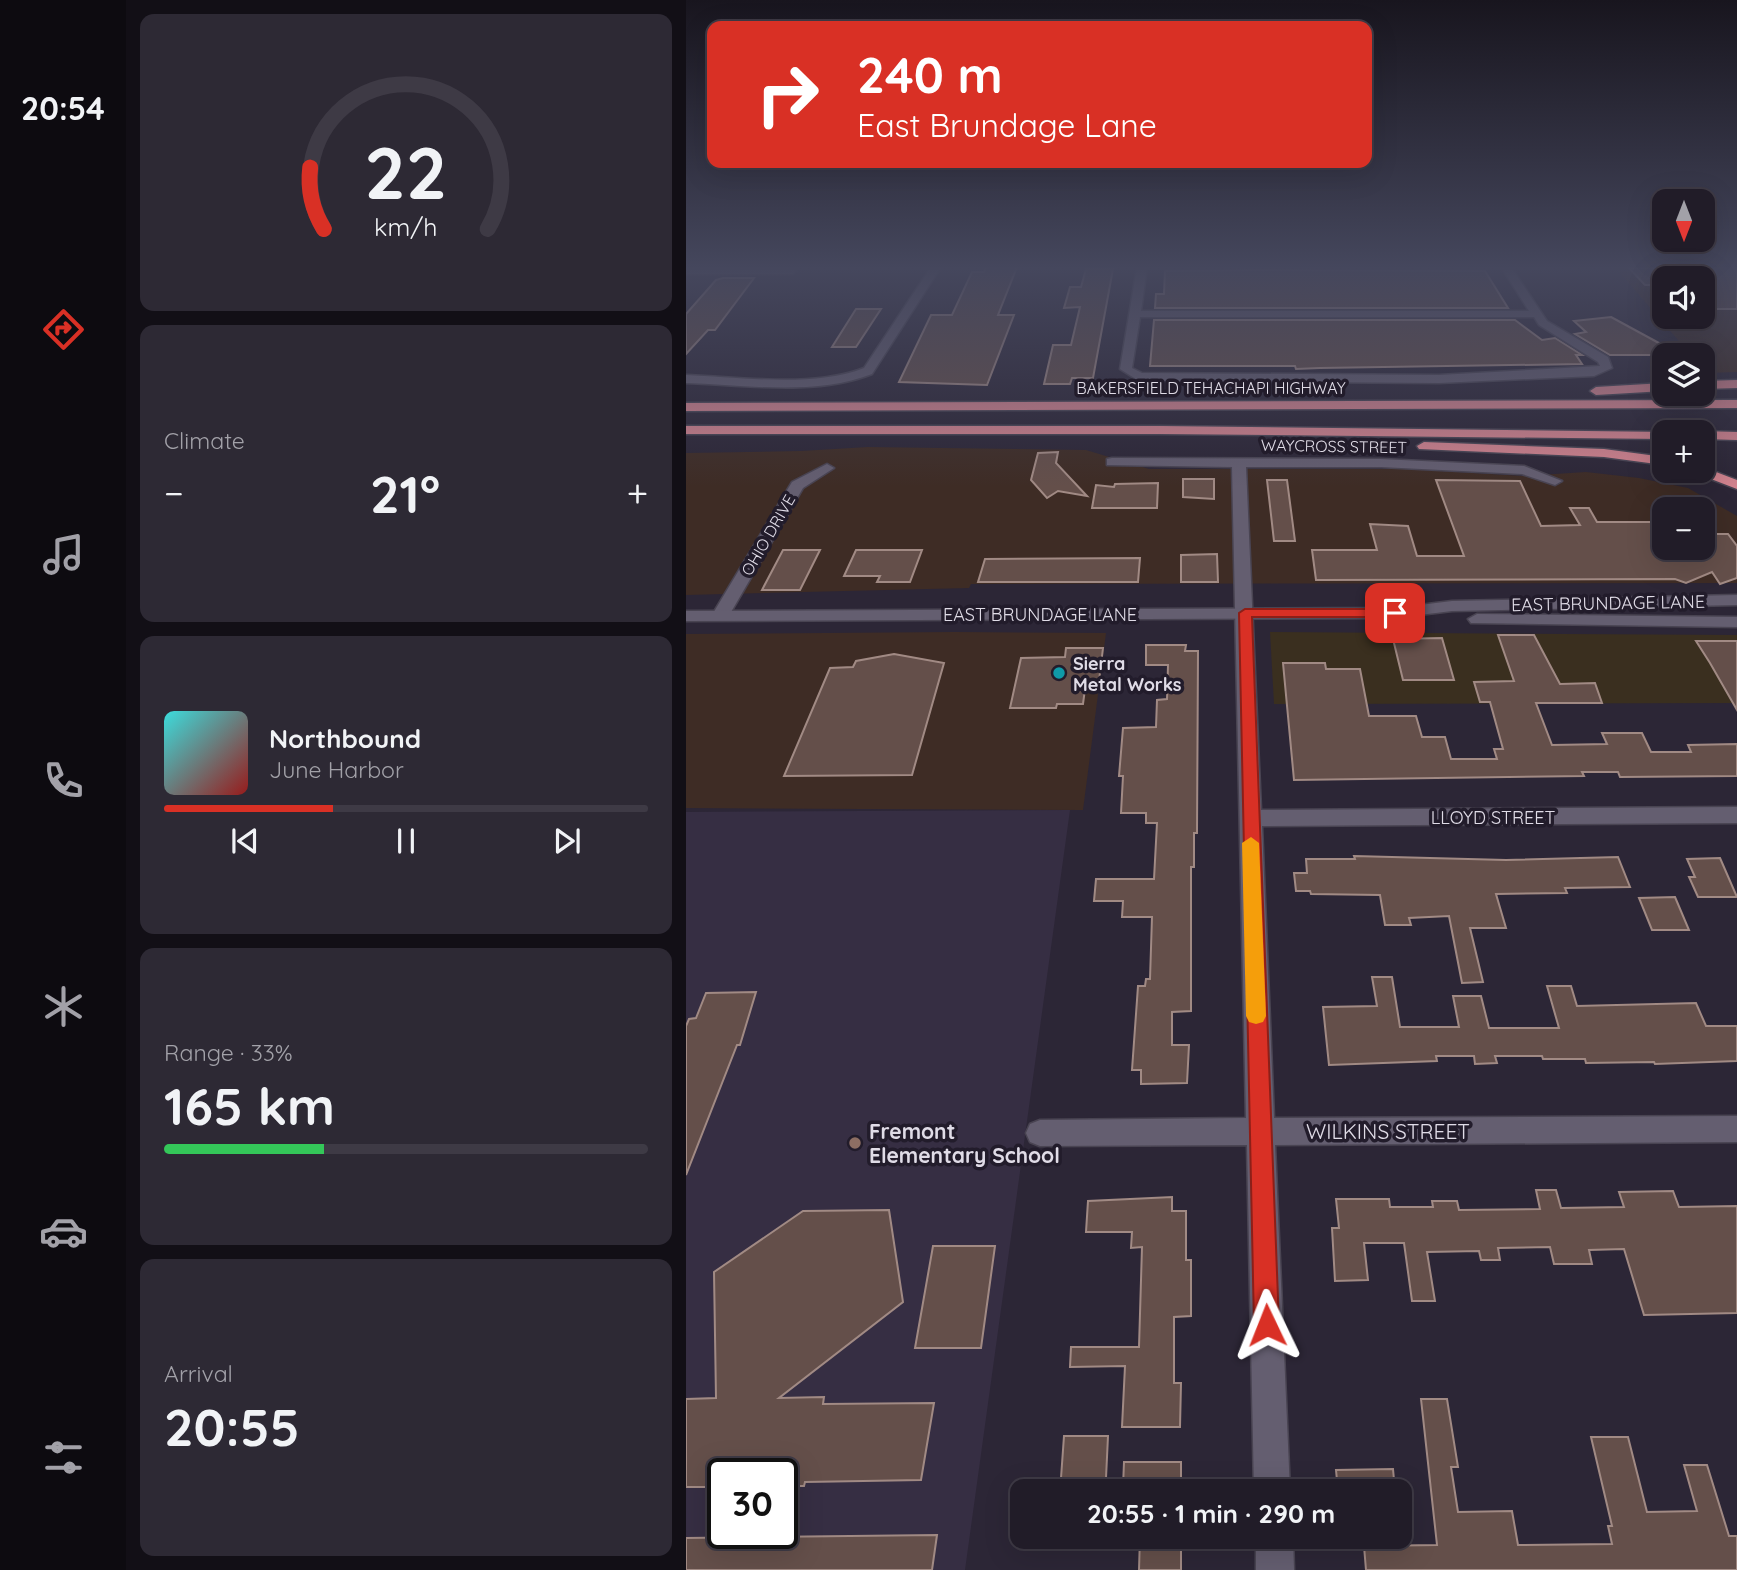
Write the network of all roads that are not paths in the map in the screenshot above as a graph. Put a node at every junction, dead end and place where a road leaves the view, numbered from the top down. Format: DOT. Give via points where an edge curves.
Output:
graph roads {
  1 [pos="888,340"];
  2 [pos="1131,340"];
  3 [pos="1569,340"];
  4 [pos="686,380"];
  5 [pos="1737,384"];
  6 [pos="1715,385"];
  7 [pos="1652,388"];
  8 [pos="1737,404"];
  9 [pos="1188,406"];
  10 [pos="686,407"];
  11 [pos="686,430"];
  12 [pos="1160,430"];
  13 [pos="1652,435"];
  14 [pos="1715,435"];
  15 [pos="1737,436"];
  16 [pos="1652,459"];
  17 [pos="1112,462"];
  18 [pos="1239,463"];
  19 [pos="827,468"];
  20 [pos="1715,476"];
  21 [pos="1555,481"];
  22 [pos="1737,485"];
  23 [pos="1737,600"];
  24 [pos="1245,613"];
  25 [pos="1395,613"];
  26 [pos="721,615"];
  27 [pos="686,616"];
  28 [pos="1737,622"];
  29 [pos="1737,815"];
  30 [pos="1250,818"];
  31 [pos="1737,1129"];
  32 [pos="1260,1132"];
  33 [pos="1040,1133"];
  34 [pos="1272,1479"];
  35 [pos="1274,1549"];
  36 [pos="1275,1570"];
  1 -- 4 [label="street" via="868,371 856,378"];
  2 -- 3 [label="street" via="1126,369 1149,379 1462,379 1606,368 1604,360"];
  5 -- 6 [label="highway"];
  7 -- 9 [label="highway"];
  8 -- 9 [label="highway, BAKERSFIELD TEHACHAPI HIGHWAY"];
  9 -- 10 [label="highway, BAKERSFIELD TEHACHAPI HIGHWAY"];
  11 -- 12 [label="highway"];
  12 -- 13 [label="highway"];
  12 -- 16 [label="highway" via="1249,440"];
  14 -- 15 [label="highway"];
  17 -- 18 [label="street, WAYCROSS STREET"];
  18 -- 21 [label="street, WAYCROSS STREET" via="1524,470"];
  18 -- 24 [label="street"];
  19 -- 26 [label="street, OHIO DRIVE" via="797,485"];
  20 -- 22 [label="highway"];
  23 -- 25 [label="street, EAST BRUNDAGE LANE" via="1451,606"];
  24 -- 25 [label="street, EAST BRUNDAGE LANE"];
  24 -- 26 [label="street, EAST BRUNDAGE LANE"];
  24 -- 30 [label="street"];
  25 -- 28 [label="street, EAST BRUNDAGE LANE" via="1447,619"];
  26 -- 27 [label="street, EAST BRUNDAGE LANE"];
  29 -- 30 [label="street, LLOYD STREET"];
  30 -- 32 [label="street"];
  31 -- 32 [label="street, WILKINS STREET"];
  32 -- 33 [label="street, WILKINS STREET"];
  32 -- 34 [label="street"];
  35 -- 36 [label="street"];
}
